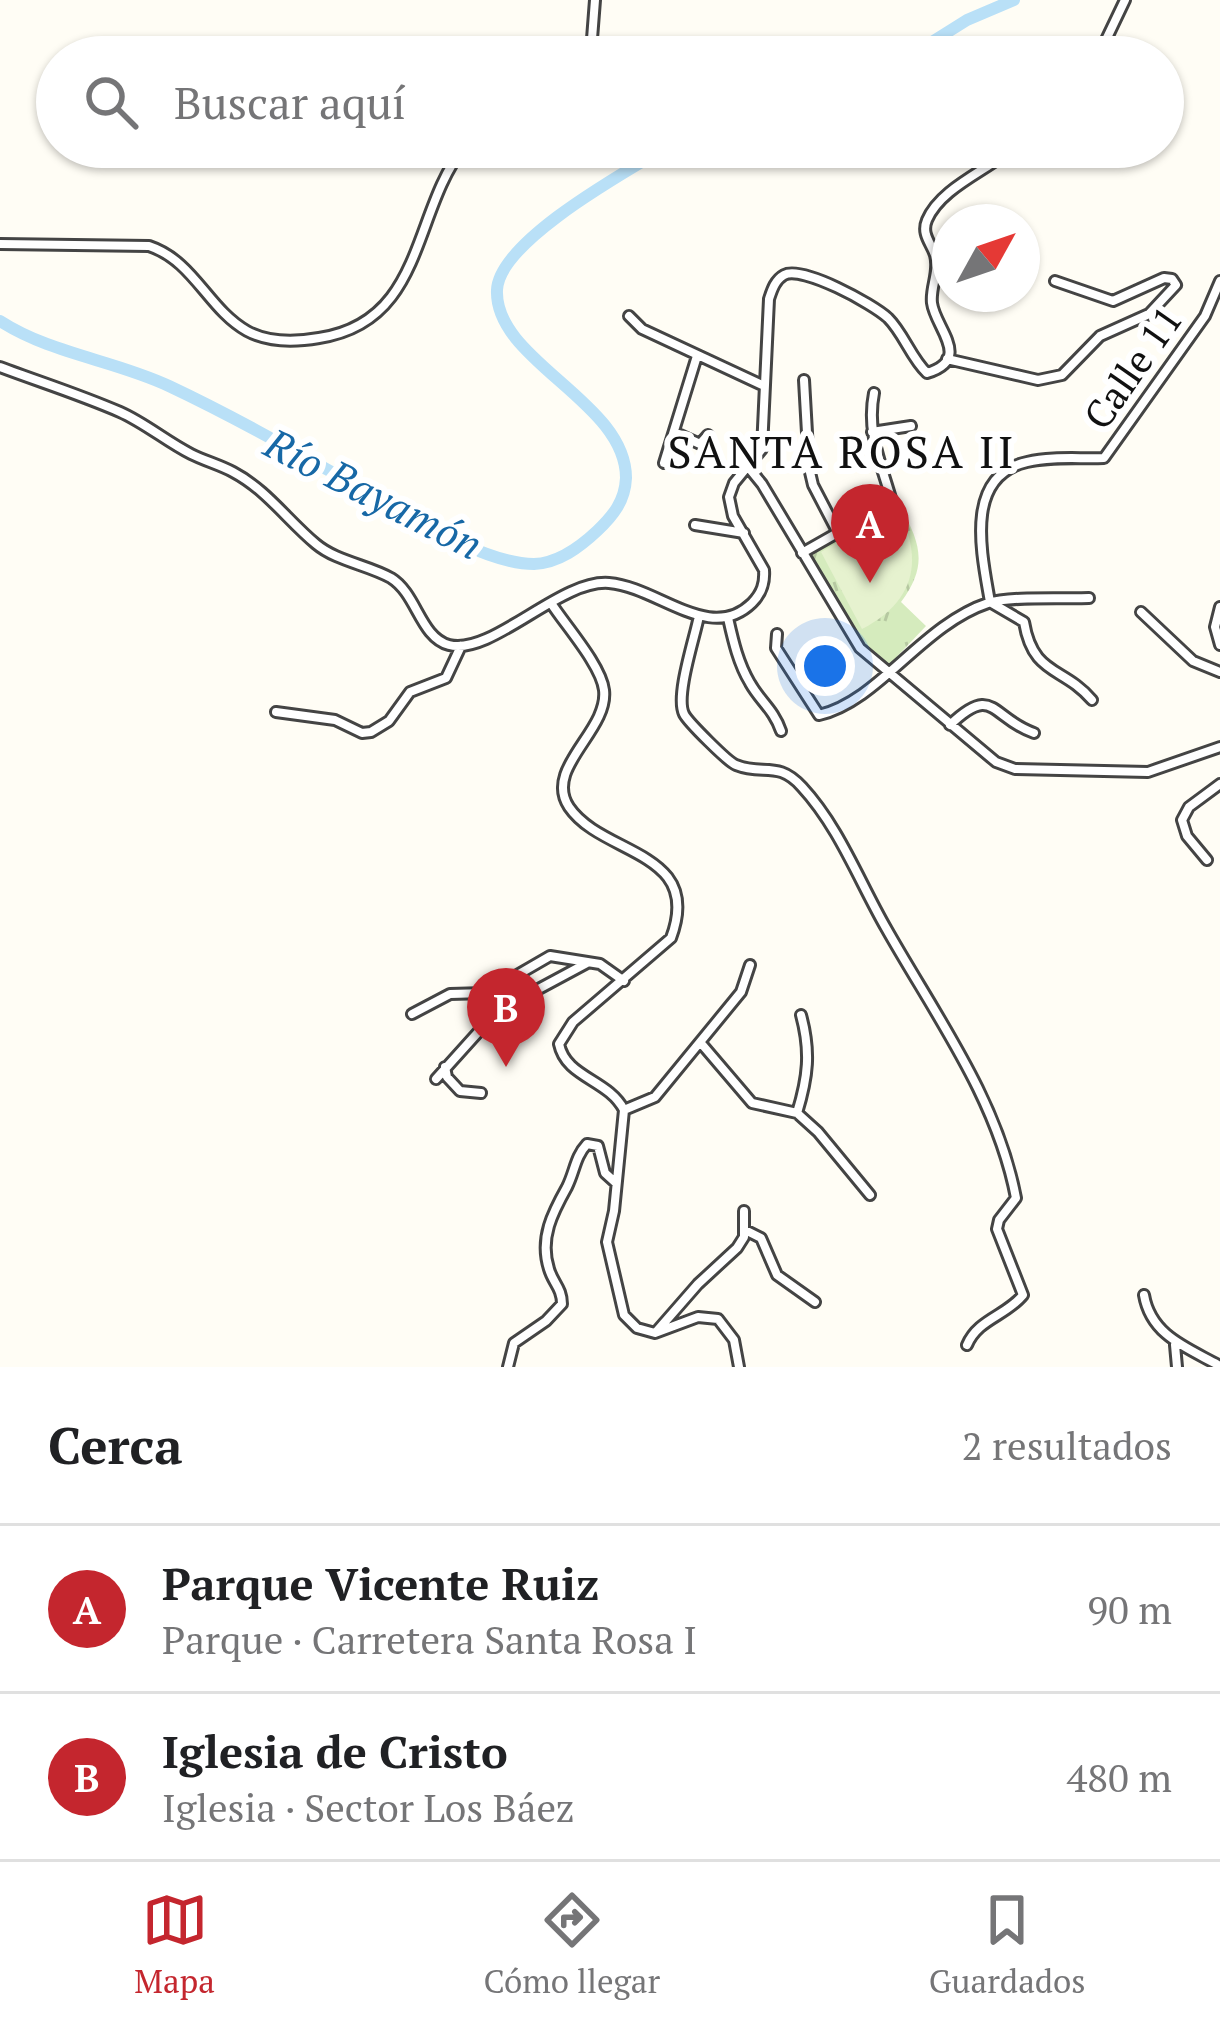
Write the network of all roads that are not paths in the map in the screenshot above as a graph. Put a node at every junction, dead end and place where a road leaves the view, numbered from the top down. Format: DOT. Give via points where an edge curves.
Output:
graph roads {
  1 [pos="595,0"];
  2 [pos="1125,0"];
  3 [pos="592,36"];
  4 [pos="1108,36"];
  5 [pos="455,168"];
  6 [pos="985,168"];
  7 [pos="0,244"];
  8 [pos="1055,280"];
  9 [pos="1220,281"];
  10 [pos="629,316"];
  11 [pos="697,356"];
  12 [pos="947,359"];
  13 [pos="0,367"];
  14 [pos="804,380"];
  15 [pos="765,387"];
  16 [pos="874,393"];
  17 [pos="911,426"];
  18 [pos="872,432"];
  19 [pos="676,433"];
  20 [pos="708,435"];
  21 [pos="664,463"];
  22 [pos="749,469"];
  23 [pos="695,525"];
  24 [pos="837,531"];
  25 [pos="744,533"];
  26 [pos="802,553"];
  27 [pos="570,593"];
  28 [pos="1090,598"];
  29 [pos="990,602"];
  30 [pos="551,603"];
  31 [pos="1220,607"];
  32 [pos="535,612"];
  33 [pos="1141,612"];
  34 [pos="699,616"];
  35 [pos="728,618"];
  36 [pos="565,623"];
  37 [pos="777,634"];
  38 [pos="1220,645"];
  39 [pos="461,646"];
  40 [pos="1220,672"];
  41 [pos="887,674"];
  42 [pos="1092,700"];
  43 [pos="277,712"];
  44 [pos="950,725"];
  45 [pos="781,731"];
  46 [pos="1034,734"];
  47 [pos="1220,747"];
  48 [pos="1220,784"];
  49 [pos="1207,860"];
  50 [pos="587,963"];
  51 [pos="750,965"];
  52 [pos="625,981"];
  53 [pos="412,1014"];
  54 [pos="801,1015"];
  55 [pos="700,1042"];
  56 [pos="445,1066"];
  57 [pos="436,1079"];
  58 [pos="481,1093"];
  59 [pos="624,1110"];
  60 [pos="797,1113"];
  61 [pos="617,1184"];
  62 [pos="870,1195"];
  63 [pos="744,1210"];
  64 [pos="745,1230"];
  65 [pos="1144,1295"];
  66 [pos="815,1302"];
  67 [pos="655,1334"];
  68 [pos="1175,1343"];
  69 [pos="967,1345"];
  70 [pos="1220,1366"];
  71 [pos="508,1367"];
  72 [pos="739,1367"];
  73 [pos="1177,1367"];
  1 -- 3 [label="street"];
  2 -- 4 [label="street"];
  5 -- 7 [label="street" via="394,296 333,336 295,342 252,334 171,256 149,246"];
  6 -- 12 [label="street" via="927,217 924,232 937,261 932,301 949,339"];
  8 -- 12 [label="street" via="1113,301 1164,278 1176,285 1149,314 1100,336 1050,379"];
  9 -- 29 [label="street, Calle 11" via="1205,316 1104,458 1023,462 992,483 982,511"];
  10 -- 11 [label="street"];
  11 -- 15 [label="street"];
  11 -- 19 [label="street"];
  12 -- 15 [label="street" via="927,373 888,318 807,274 788,273 769,299"];
  13 -- 39 [label="street" via="123,413 232,471 319,547 394,580 434,637"];
  14 -- 24 [label="street" via="809,468"];
  15 -- 22 [label="street" via="762,449"];
  16 -- 18 [label="street"];
  17 -- 18 [label="street"];
  18 -- 24 [label="street" via="892,502"];
  19 -- 20 [label="street" via="700,444"];
  19 -- 21 [label="street"];
  22 -- 25 [label="street" via="729,497"];
  22 -- 26 [label="street"];
  23 -- 25 [label="street"];
  24 -- 26 [label="street"];
  25 -- 35 [label="street" via="764,580 760,595"];
  26 -- 41 [label="street" via="853,639"];
  27 -- 30 [label="street"];
  27 -- 34 [label="street" via="621,585"];
  27 -- 36 [label="street"];
  28 -- 29 [label="street"];
  29 -- 41 [label="street" via="938,630"];
  29 -- 42 [label="street" via="1024,622 1040,662"];
  30 -- 32 [label="street"];
  30 -- 36 [label="street"];
  31 -- 38 [label="street"];
  32 -- 36 [label="street"];
  32 -- 39 [label="street"];
  33 -- 40 [label="street" via="1193,662"];
  34 -- 35 [label="street"];
  34 -- 69 [label="street" via="681,699 685,715 734,765 789,774 822,810 994,1123 1016,1198 997,1229 1023,1295 974,1329"];
  35 -- 45 [label="street" via="751,686"];
  36 -- 52 [label="street" via="604,692 596,724 566,772 567,804 584,824 652,860 675,900 671,938"];
  37 -- 41 [label="street" via="776,647 819,715"];
  39 -- 43 [label="street" via="446,679 410,692 371,732"];
  41 -- 44 [label="street"];
  44 -- 46 [label="street" via="983,702"];
  44 -- 47 [label="street" via="1015,769 1148,772"];
  48 -- 49 [label="street" via="1182,820"];
  50 -- 52 [label="street"];
  50 -- 53 [label="street" via="545,958 486,993 450,994"];
  50 -- 56 [label="street" via="533,992 507,1020 481,1029"];
  51 -- 55 [label="street" via="741,992"];
  52 -- 59 [label="street" via="573,1022 560,1044 569,1066 606,1086"];
  54 -- 60 [label="street" via="809,1070"];
  55 -- 59 [label="street" via="655,1096"];
  55 -- 60 [label="street" via="752,1103"];
  56 -- 57 [label="street"];
  56 -- 58 [label="street" via="460,1091"];
  59 -- 61 [label="street"];
  60 -- 62 [label="street"];
  61 -- 67 [label="street" via="607,1242 620,1303 629,1322"];
  61 -- 71 [label="street" via="604,1173 598,1146 587,1144 548,1222 549,1269 562,1304 514,1342"];
  63 -- 64 [label="street"];
  64 -- 66 [label="street" via="761,1238 777,1275"];
  64 -- 67 [label="street"];
  65 -- 68 [label="street" via="1149,1316"];
  67 -- 72 [label="street" via="698,1317 718,1319 734,1340"];
  68 -- 70 [label="street"];
  68 -- 73 [label="street"];
}
